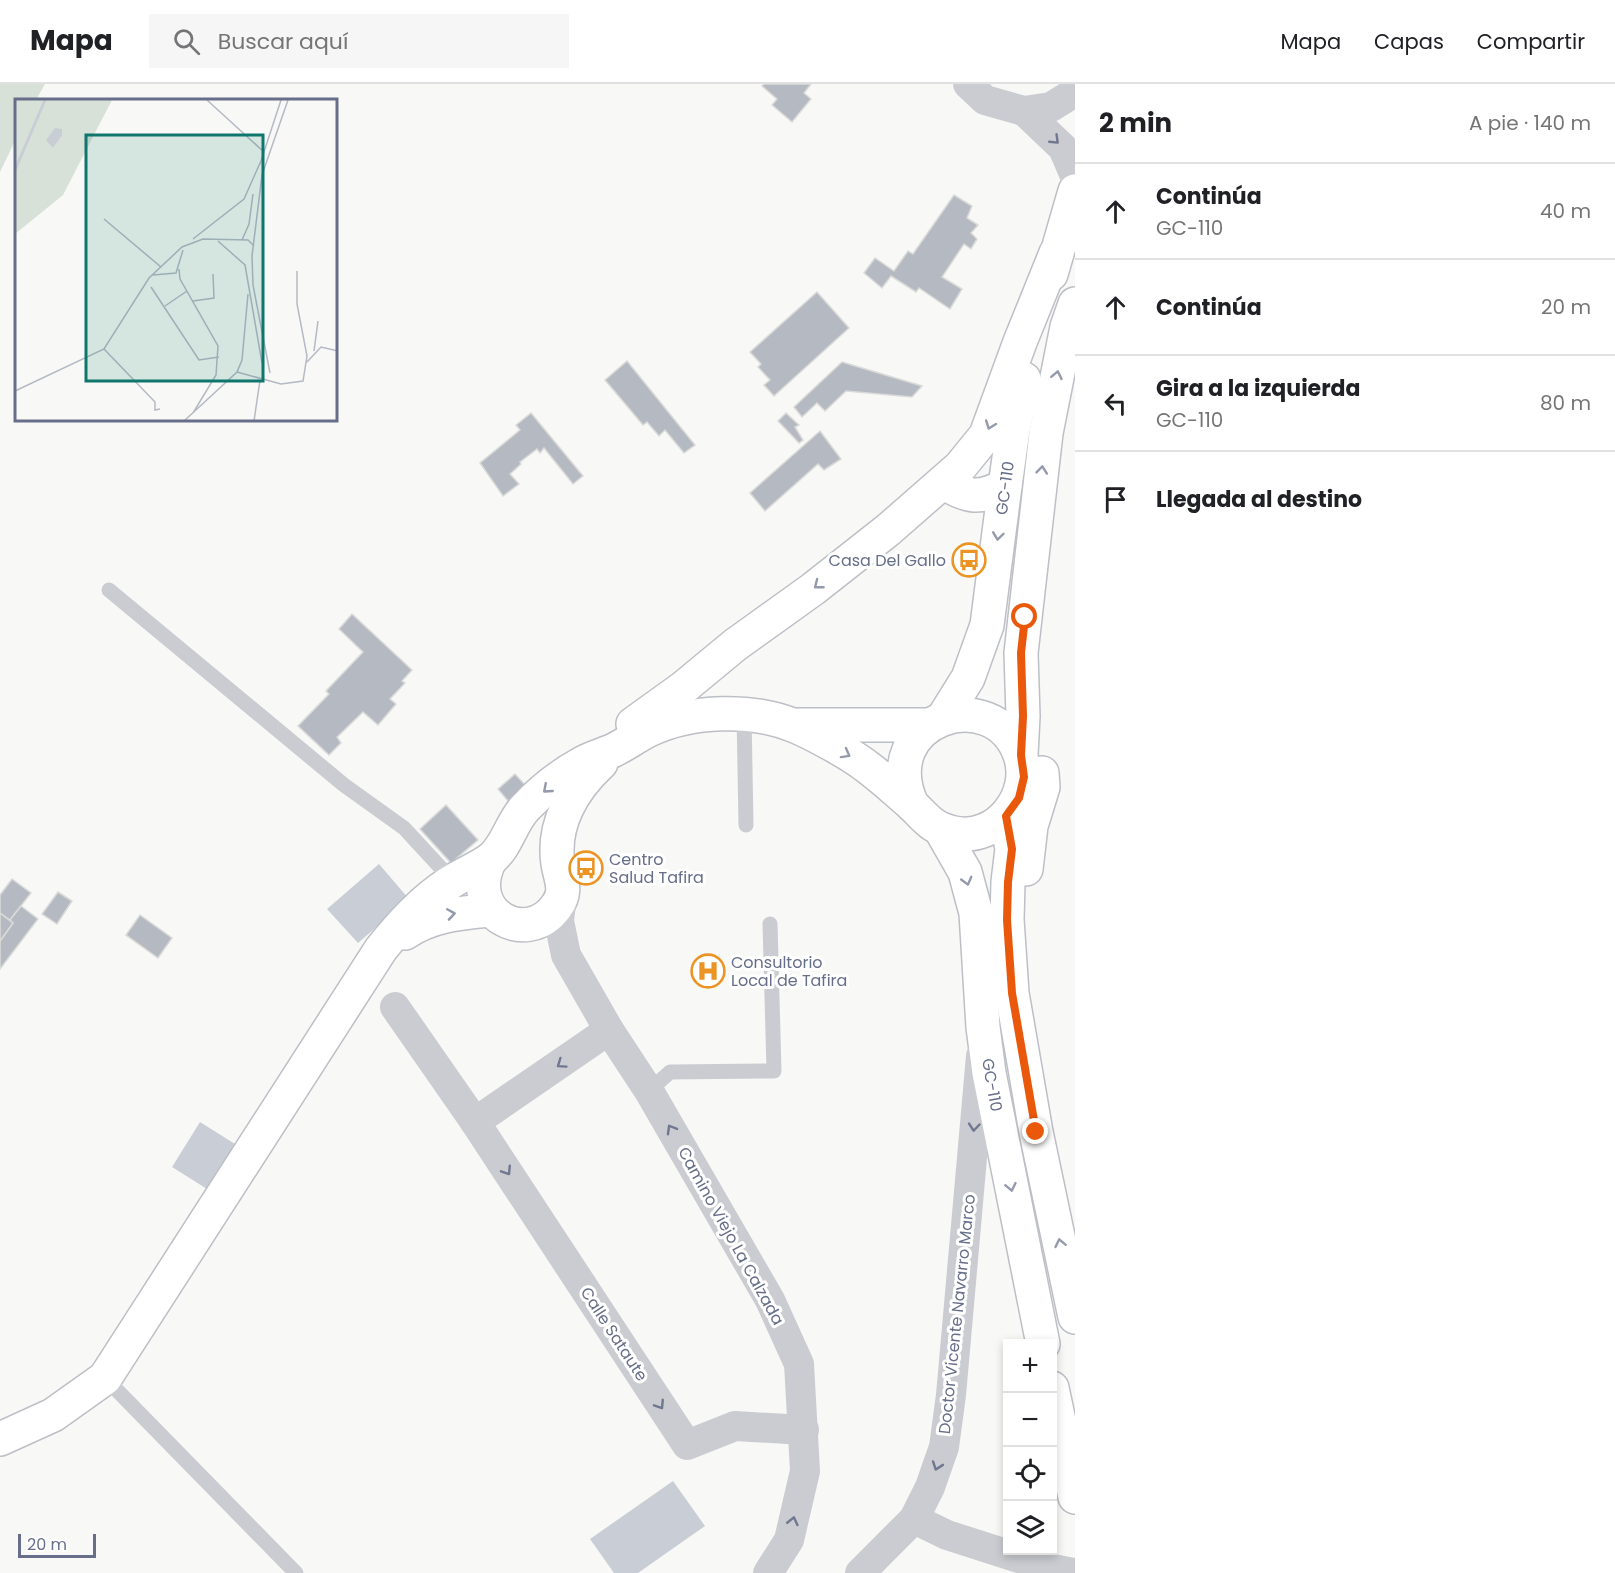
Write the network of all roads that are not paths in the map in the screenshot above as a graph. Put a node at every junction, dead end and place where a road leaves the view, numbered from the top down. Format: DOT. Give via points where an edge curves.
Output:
graph roads {
  1 [pos="968,84"];
  2 [pos="1075,92"];
  3 [pos="1024,111"];
  4 [pos="1075,176"];
  5 [pos="1075,191"];
  6 [pos="1056,253"];
  7 [pos="1075,304"];
  8 [pos="943,483"];
  9 [pos="1005,486"];
  10 [pos="109,590"];
  11 [pos="1021,653"];
  12 [pos="744,714"];
  13 [pos="936,722"];
  14 [pos="794,725"];
  15 [pos="615,749"];
  16 [pos="1021,755"];
  17 [pos="581,764"];
  18 [pos="912,805"];
  19 [pos="1006,816"];
  20 [pos="746,825"];
  21 [pos="940,830"];
  22 [pos="495,855"];
  23 [pos="560,879"];
  24 [pos="453,881"];
  25 [pos="491,910"];
  26 [pos="770,924"];
  27 [pos="521,925"];
  28 [pos="381,949"];
  29 [pos="567,955"];
  30 [pos="1012,993"];
  31 [pos="395,1007"];
  32 [pos="983,1026"];
  33 [pos="609,1030"];
  34 [pos="649,1091"];
  35 [pos="475,1122"];
  36 [pos="1073,1309"];
  37 [pos="1042,1339"];
  38 [pos="105,1378"];
  39 [pos="1054,1393"];
  40 [pos="804,1430"];
  41 [pos="0,1439"];
  42 [pos="1075,1497"];
  43 [pos="914,1519"];
  44 [pos="1060,1572"];
  45 [pos="296,1573"];
  46 [pos="768,1573"];
  47 [pos="860,1573"];
  1 -- 3 [label="street" via="985,100"];
  2 -- 3 [label="street" via="1051,107"];
  3 -- 4 [label="street, one-way" via="1063,148"];
  5 -- 6 [label="main road, GC-110"];
  6 -- 8 [label="main road, one-way" via="986,435"];
  6 -- 9 [label="main road, GC-110 / GC-110" via="1013,430"];
  11 -- 7 [label="main road, GC-110 / GC-110, one-way" via="1046,433"];
  8 -- 9 [label="main road" via="967,495 984,495"];
  8 -- 17 [label="main road, one-way" via="813,589"];
  9 -- 13 [label="main road, GC-110 / GC-110, one-way" via="987,625 968,678"];
  10 -- 24 [label="lane" via="344,785 404,828"];
  11 -- 16 [label="main road, GC-110 / GC-110"];
  11 -- 30 [label="main road, GC-110" via="1042,751 1043,788 1031,826"];
  12 -- 14 [label="main road"];
  12 -- 15 [label="main road" via="711,714 675,721"];
  12 -- 20 [label="lane"];
  13 -- 14 [label="main road"];
  13 -- 16 [label="main road" via="962,715 981,717 1012,738"];
  13 -- 18 [label="main road, GC-110" via="918,735 905,761 906,791"];
  14 -- 18 [label="main road, one-way" via="864,764"];
  15 -- 17 [label="main road"];
  15 -- 23 [label="main road" via="579,786 564,811 558,842"];
  16 -- 19 [label="main road, GC-110" via="1024,777 1019,798"];
  17 -- 22 [label="main road, one-way" via="523,810"];
  18 -- 21 [label="main road, GC-110" via="924,820"];
  19 -- 21 [label="main road, GC-110" via="976,833"];
  19 -- 30 [label="main road, GC-110" via="1012,849 1007,920"];
  21 -- 32 [label="main road, GC-110 / GC-110, one-way" via="965,872 976,913"];
  22 -- 23 [label="main road" via="519,844 538,846 550,854"];
  22 -- 24 [label="main road"];
  22 -- 25 [label="main road" via="484,872 482,885"];
  23 -- 27 [label="main road" via="556,907 547,917"];
  23 -- 29 [label="street" via="559,921"];
  24 -- 28 [label="main road" via="408,916"];
  25 -- 27 [label="main road" via="510,923"];
  28 -- 25 [label="main road, one-way" via="418,924 446,914"];
  26 -- 34 [label="lane" via="774,1071 670,1072"];
  27 -- 29 [label="street" via="539,932"];
  28 -- 38 [label="main road"];
  29 -- 33 [label="street, Camino Viejo La Calzada"];
  36 -- 30 [label="main road, GC-110, one-way"];
  31 -- 35 [label="street, Calle Sataute"];
  32 -- 37 [label="main road, GC-110 / GC-110, one-way"];
  32 -- 43 [label="street, Doctor Vicente Navarro Marco, one-way" via="944,1447"];
  33 -- 34 [label="street, Camino Viejo La Calzada"];
  33 -- 35 [label="street, one-way"];
  40 -- 34 [label="street, Camino Viejo La Calzada, one-way" via="799,1364 770,1300"];
  35 -- 40 [label="street, Calle Sataute, one-way" via="687,1445 735,1426"];
  38 -- 41 [label="main road" via="54,1415"];
  38 -- 45 [label="lane"];
  39 -- 42 [label="main road"];
  46 -- 40 [label="street, Camino Viejo La Calzada, one-way" via="789,1540 806,1471"];
  43 -- 44 [label="street"];
  43 -- 47 [label="street, Doctor Vicente Navarro Marco"];
}
